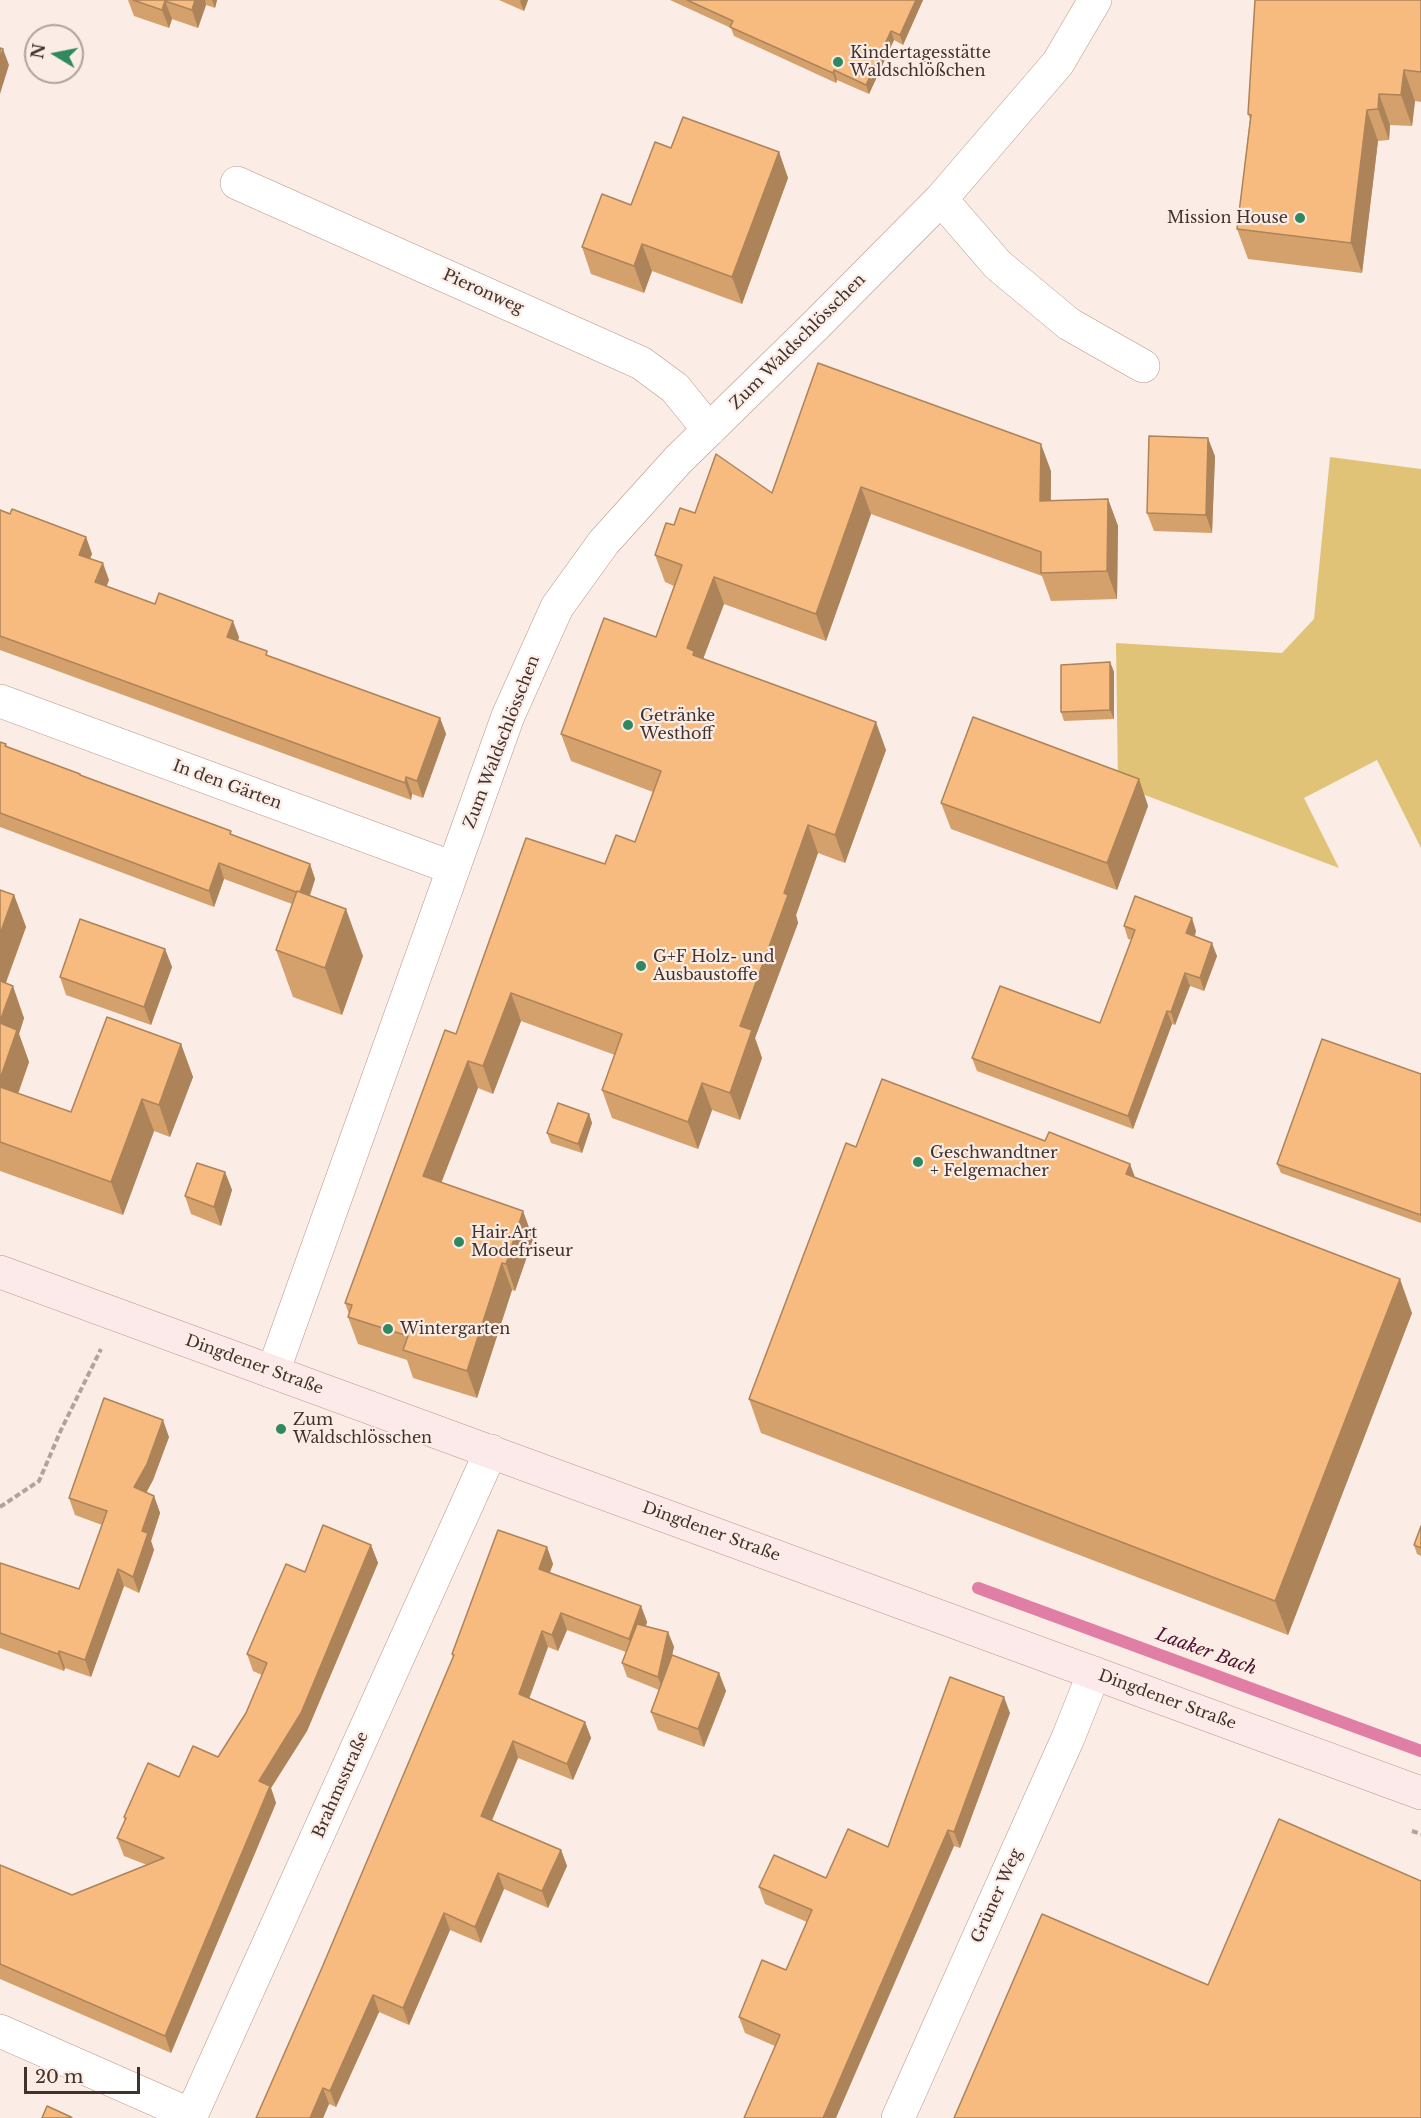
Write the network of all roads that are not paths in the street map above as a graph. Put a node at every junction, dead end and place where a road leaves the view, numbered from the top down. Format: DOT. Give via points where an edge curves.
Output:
graph roads {
  1 [pos="1095,0"];
  2 [pos="237,183"];
  3 [pos="941,199"];
  4 [pos="1143,366"];
  5 [pos="709,430"];
  6 [pos="0,701"];
  7 [pos="453,868"];
  8 [pos="0,1272"];
  9 [pos="273,1372"];
  10 [pos="490,1451"];
  11 [pos="1094,1673"];
  12 [pos="1421,1793"];
  13 [pos="0,2031"];
  14 [pos="191,2116"];
  15 [pos="898,2118"];
  1 -- 3 [label="street, Zum Waldschlösschen" via="1058,63"];
  2 -- 5 [label="street, Pieronweg" via="641,363 675,388"];
  3 -- 4 [label="street" via="998,265 1069,324"];
  3 -- 5 [label="street, Zum Waldschlösschen"];
  5 -- 7 [label="street, Zum Waldschlösschen" via="604,542 557,608 508,716"];
  6 -- 7 [label="street, In den Gärten"];
  7 -- 9 [label="street, Zum Waldschlösschen"];
  8 -- 9 [label="main road, Dingdener Straße"];
  9 -- 10 [label="main road, Dingdener Straße"];
  10 -- 11 [label="main road, Dingdener Straße"];
  10 -- 14 [label="street, Brahmsstraße"];
  11 -- 12 [label="main road, Dingdener Straße"];
  11 -- 15 [label="street, Grüner Weg"];
  13 -- 14 [label="street"];
}
